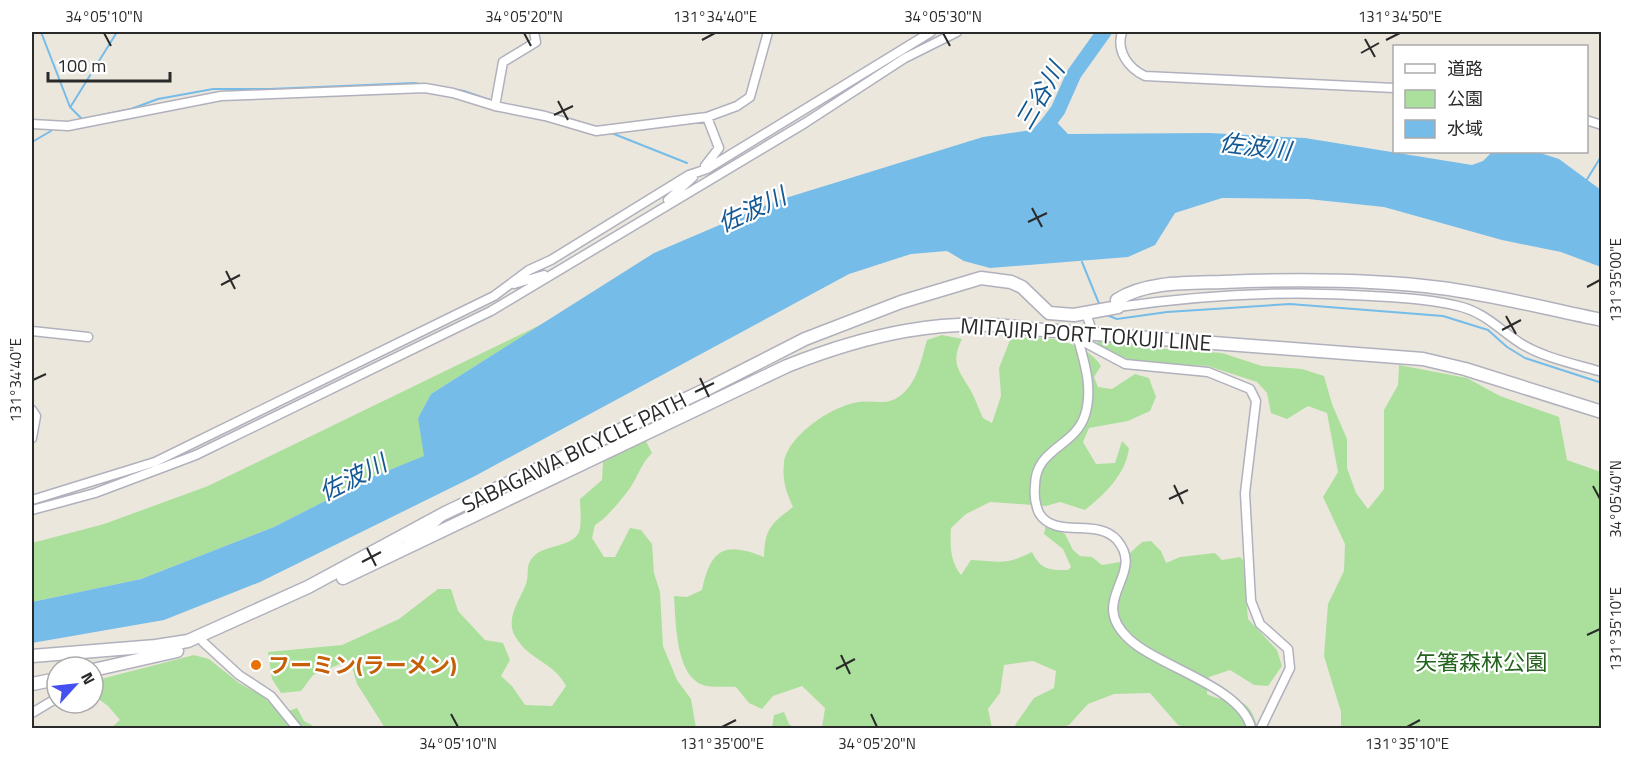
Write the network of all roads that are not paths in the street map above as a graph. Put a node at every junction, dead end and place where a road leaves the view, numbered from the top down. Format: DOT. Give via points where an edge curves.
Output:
graph roads {
  1 [pos="534,32"];
  2 [pos="768,32"];
  3 [pos="932,32"];
  4 [pos="957,32"];
  5 [pos="1122,32"];
  6 [pos="1393,88"];
  7 [pos="496,103"];
  8 [pos="707,117"];
  9 [pos="32,124"];
  10 [pos="700,170"];
  11 [pos="669,203"];
  12 [pos="548,276"];
  13 [pos="510,285"];
  14 [pos="1115,308"];
  15 [pos="1090,312"];
  16 [pos="1602,320"];
  17 [pos="32,331"];
  18 [pos="1093,334"];
  19 [pos="1077,336"];
  20 [pos="88,337"];
  21 [pos="1602,372"];
  22 [pos="32,410"];
  23 [pos="1602,412"];
  24 [pos="645,416"];
  25 [pos="652,430"];
  26 [pos="32,438"];
  27 [pos="32,500"];
  28 [pos="32,510"];
  29 [pos="446,513"];
  30 [pos="426,535"];
  31 [pos="398,540"];
  32 [pos="203,642"];
  33 [pos="32,656"];
  34 [pos="105,667"];
  35 [pos="45,705"];
  36 [pos="32,713"];
  37 [pos="297,729"];
  38 [pos="1251,729"];
  39 [pos="1261,729"];
  1 -- 7 [label="street" via="536,42 503,62"];
  2 -- 8 [label="street" via="750,97"];
  3 -- 10 [label="street"];
  4 -- 11 [label="street" via="905,58 805,123"];
  5 -- 6 [label="street" via="1121,49 1126,62 1145,76"];
  7 -- 8 [label="street" via="596,131"];
  7 -- 9 [label="street" via="425,88 221,96 68,126"];
  8 -- 10 [label="street" via="719,148"];
  10 -- 11 [label="street"];
  10 -- 13 [label="street"];
  11 -- 12 [label="street"];
  12 -- 13 [label="street" via="543,274"];
  12 -- 28 [label="street" via="491,311 196,455 95,493"];
  13 -- 27 [label="street" via="155,462"];
  14 -- 15 [label="main road, SABAGAWA BICYCLE PATH"];
  14 -- 16 [label="main road, SABAGAWA BICYCLE PATH" via="1123,296 1155,287 1204,282 1335,280 1442,288"];
  14 -- 21 [label="street" via="1183,298 1275,294 1341,293 1418,299 1460,306 1493,320 1520,343 1538,352"];
  15 -- 18 [label="street"];
  15 -- 24 [label="main road, SABAGAWA BICYCLE PATH" via="1049,313 1022,287 981,278 901,302 805,339"];
  17 -- 20 [label="street"];
  18 -- 19 [label="main road, MITAJIRI PORT TOKUJI LINE"];
  18 -- 23 [label="main road, MITAJIRI PORT TOKUJI LINE" via="1423,359"];
  19 -- 25 [label="main road, MITAJIRI PORT TOKUJI LINE" via="1005,325 941,326 856,342 787,366"];
  19 -- 38 [label="street" via="1088,375 1084,416 1076,432 1049,451 1039,466 1034,498 1040,514 1059,526 1101,529 1117,540 1125,555 1126,571 1112,603 1120,629 1148,654 1219,691 1242,711"];
  19 -- 39 [label="street" via="1125,364 1208,372 1250,389 1254,395 1245,494 1251,601 1260,624 1282,641 1291,658"];
  22 -- 26 [label="street" via="36,416"];
  24 -- 25 [label="street"];
  24 -- 29 [label="main road, SABAGAWA BICYCLE PATH"];
  25 -- 30 [label="main road, MITAJIRI PORT TOKUJI LINE"];
  29 -- 30 [label="street"];
  29 -- 31 [label="main road, SABAGAWA BICYCLE PATH"];
  30 -- 31 [label="street"];
  30 -- 32 [label="main road, MITAJIRI PORT TOKUJI LINE"];
  31 -- 33 [label="main road, SABAGAWA BICYCLE PATH" via="308,587 188,641"];
  32 -- 34 [label="main road, MITAJIRI PORT TOKUJI LINE"];
  32 -- 37 [label="street" via="239,675 271,696"];
  35 -- 36 [label="street"];
}
